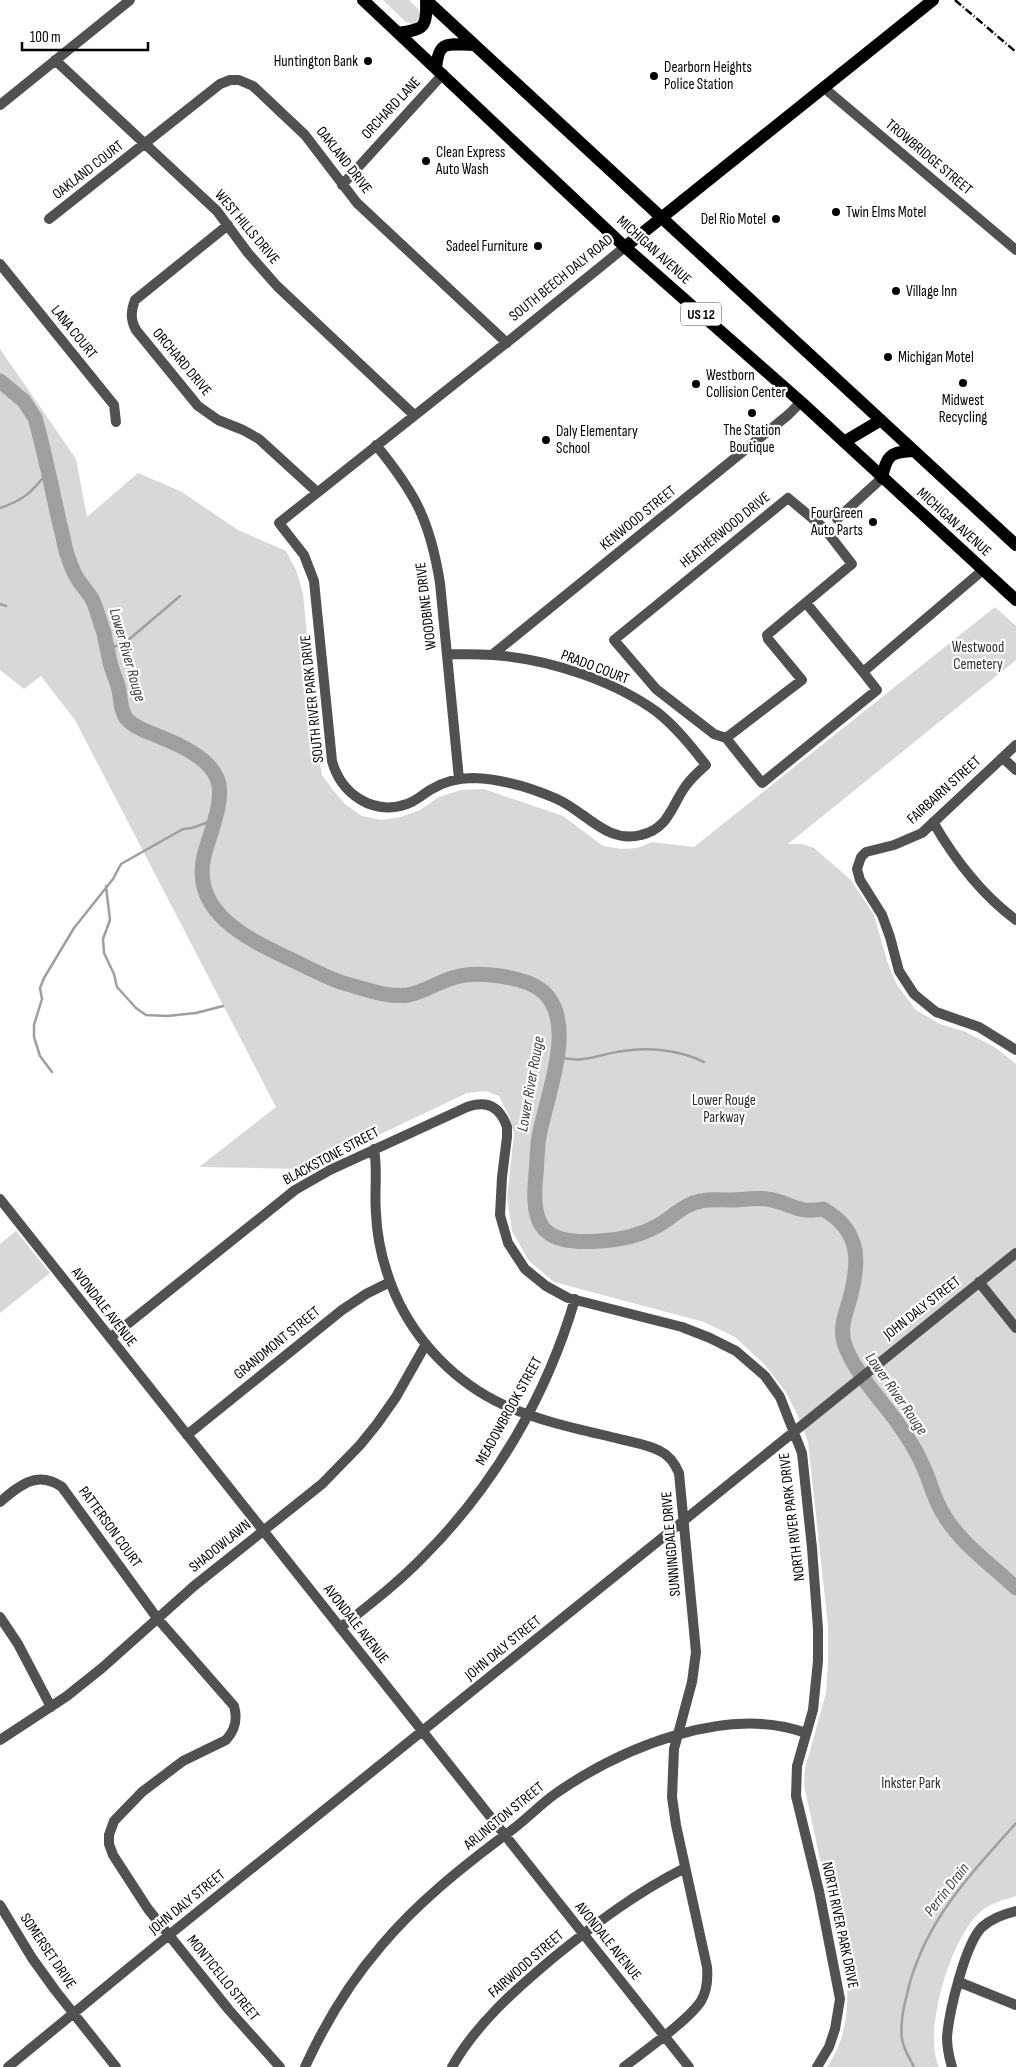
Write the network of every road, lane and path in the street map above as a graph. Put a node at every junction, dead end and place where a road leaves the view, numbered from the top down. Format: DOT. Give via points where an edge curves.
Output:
graph roads {
  1 [pos="130,0"];
  2 [pos="363,0"];
  3 [pos="426,0"];
  4 [pos="933,0"];
  5 [pos="398,33"];
  6 [pos="474,45"];
  7 [pos="55,60"];
  8 [pos="439,71"];
  9 [pos="824,87"];
  10 [pos="0,105"];
  11 [pos="145,144"];
  12 [pos="342,185"];
  13 [pos="662,216"];
  14 [pos="49,219"];
  15 [pos="228,225"];
  16 [pos="625,247"];
  17 [pos="1016,250"];
  18 [pos="0,264"];
  19 [pos="507,343"];
  20 [pos="801,402"];
  21 [pos="414,415"];
  22 [pos="881,420"];
  23 [pos="116,422"];
  24 [pos="844,442"];
  25 [pos="376,445"];
  26 [pos="914,451"];
  27 [pos="882,478"];
  28 [pos="317,492"];
  29 [pos="837,519"];
  30 [pos="279,523"];
  31 [pos="1016,545"];
  32 [pos="984,570"];
  33 [pos="1016,600"];
  34 [pos="806,603"];
  35 [pos="447,654"];
  36 [pos="492,655"];
  37 [pos="863,672"];
  38 [pos="726,738"];
  39 [pos="1016,745"];
  40 [pos="1003,758"];
  41 [pos="706,765"];
  42 [pos="1016,770"];
  43 [pos="459,779"];
  44 [pos="933,822"];
  45 [pos="1016,920"];
  46 [pos="1016,1050"];
  47 [pos="507,1127"];
  48 [pos="374,1149"];
  49 [pos="0,1199"];
  50 [pos="1016,1253"];
  51 [pos="390,1282"];
  52 [pos="980,1282"];
  53 [pos="575,1299"];
  54 [pos="1016,1328"];
  55 [pos="110,1338"];
  56 [pos="426,1344"];
  57 [pos="528,1414"];
  58 [pos="794,1431"];
  59 [pos="187,1435"];
  60 [pos="0,1502"];
  61 [pos="684,1521"];
  62 [pos="263,1531"];
  63 [pos="0,1617"];
  64 [pos="157,1618"];
  65 [pos="340,1628"];
  66 [pos="51,1707"];
  67 [pos="423,1732"];
  68 [pos="806,1733"];
  69 [pos="677,1735"];
  70 [pos="0,1740"];
  71 [pos="505,1836"];
  72 [pos="686,1868"];
  73 [pos="0,1905"];
  74 [pos="1016,1911"];
  75 [pos="168,1935"];
  76 [pos="583,1935"];
  77 [pos="959,1982"];
  78 [pos="1016,2005"];
  79 [pos="73,2013"];
  80 [pos="664,2035"];
  81 [pos="8,2067"];
  82 [pos="116,2067"];
  83 [pos="280,2067"];
  84 [pos="305,2067"];
  85 [pos="452,2067"];
  86 [pos="624,2067"];
  87 [pos="689,2067"];
  88 [pos="817,2067"];
  89 [pos="952,2067"];
  1 -- 7 [label="street"];
  2 -- 5 [label="main road, MICHIGAN AVENUE / US 12"];
  3 -- 5 [label="main road" via="425,24 421,29"];
  3 -- 6 [label="main road, MICHIGAN AVENUE"];
  4 -- 9 [label="main road, SOUTH BEECH DALY ROAD"];
  5 -- 8 [label="main road, MICHIGAN AVENUE / US 12"];
  6 -- 8 [label="main road" via="442,46 437,52"];
  6 -- 13 [label="main road, MICHIGAN AVENUE"];
  7 -- 10 [label="street"];
  7 -- 11 [label="street, WEST HILLS DRIVE"];
  8 -- 12 [label="street, ORCHARD LANE"];
  8 -- 16 [label="main road, MICHIGAN AVENUE / US 12"];
  9 -- 13 [label="main road, SOUTH BEECH DALY ROAD"];
  9 -- 17 [label="street, TROWBRIDGE STREET"];
  11 -- 12 [label="street, OAKLAND DRIVE" via="220,84 239,80 253,86 305,135"];
  11 -- 14 [label="street, OAKLAND COURT"];
  11 -- 15 [label="street, WEST HILLS DRIVE"];
  12 -- 19 [label="street, OAKLAND DRIVE" via="380,225"];
  13 -- 16 [label="main road, SOUTH BEECH DALY ROAD"];
  13 -- 22 [label="main road, MICHIGAN AVENUE"];
  15 -- 21 [label="street, WEST HILLS DRIVE" via="277,286"];
  15 -- 28 [label="street, ORCHARD DRIVE" via="135,300 132,323 198,406 218,420 259,439"];
  16 -- 19 [label="street, SOUTH BEECH DALY ROAD"];
  16 -- 20 [label="main road, MICHIGAN AVENUE / US 12"];
  18 -- 23 [label="street, LANA COURT" via="114,405"];
  19 -- 21 [label="street, SOUTH BEECH DALY ROAD"];
  20 -- 24 [label="main road, MICHIGAN AVENUE / US 12"];
  20 -- 36 [label="street, KENWOOD STREET"];
  21 -- 25 [label="street, SOUTH BEECH DALY ROAD"];
  22 -- 24 [label="main road"];
  22 -- 26 [label="main road, MICHIGAN AVENUE"];
  24 -- 27 [label="main road, MICHIGAN AVENUE / US 12"];
  25 -- 28 [label="street, SOUTH BEECH DALY ROAD"];
  25 -- 35 [label="street, WOODBINE DRIVE" via="412,492 430,534 440,583"];
  26 -- 27 [label="main road" via="893,454 885,462"];
  26 -- 31 [label="main road, MICHIGAN AVENUE"];
  27 -- 29 [label="street"];
  27 -- 32 [label="main road, MICHIGAN AVENUE / US 12"];
  28 -- 30 [label="street, SOUTH BEECH DALY ROAD"];
  30 -- 43 [label="street, SOUTH RIVER PARK DRIVE" via="304,555 314,580 332,761 342,784 361,801 390,807 408,803 438,785"];
  32 -- 33 [label="main road, MICHIGAN AVENUE / US 12"];
  32 -- 37 [label="street"];
  34 -- 37 [label="street"];
  34 -- 38 [label="street, HEATHERWOOD DRIVE" via="767,635 802,680"];
  34 -- 38 [label="street, HEATHERWOOD DRIVE" via="852,564 824,528 788,498 614,640 656,689 714,734"];
  35 -- 36 [label="street, PRADO COURT"];
  35 -- 43 [label="street, WOODBINE DRIVE"];
  36 -- 41 [label="street, PRADO COURT" via="560,668 622,692 667,720"];
  37 -- 38 [label="street, HEATHERWOOD DRIVE" via="877,690 762,783"];
  39 -- 40 [label="street, FAIRBAIRN STREET"];
  40 -- 42 [label="street"];
  40 -- 44 [label="street, FAIRBAIRN STREET"];
  41 -- 43 [label="street, SOUTH RIVER PARK DRIVE" via="686,785 664,824 650,833 631,837 606,832 572,806 541,793 494,780"];
  44 -- 45 [label="street" via="972,879"];
  44 -- 46 [label="street, FAIRBAIRN STREET" via="922,833 907,840 866,852 860,860 858,876 882,915 899,972 914,994 936,1012 978,1027"];
  47 -- 48 [label="street, BLACKSTONE STREET" via="496,1108 474,1104"];
  47 -- 53 [label="street, NORTH RIVER PARK DRIVE" via="500,1206 508,1243 519,1262 534,1277"];
  48 -- 51 [label="street, SUNNINGDALE DRIVE" via="377,1227"];
  48 -- 55 [label="street, BLACKSTONE STREET" via="330,1170 279,1201"];
  49 -- 55 [label="street, AVONDALE AVENUE"];
  50 -- 52 [label="street, JOHN DALY STREET"];
  51 -- 56 [label="street, SUNNINGDALE DRIVE" via="404,1312"];
  51 -- 59 [label="street, GRANDMONT STREET" via="342,1310"];
  52 -- 54 [label="street"];
  52 -- 58 [label="street, JOHN DALY STREET"];
  53 -- 57 [label="street, MEADOWBROOK STREET" via="556,1356"];
  53 -- 58 [label="street, NORTH RIVER PARK DRIVE" via="682,1327 736,1352 754,1365 771,1385 785,1407"];
  55 -- 59 [label="street, AVONDALE AVENUE"];
  56 -- 57 [label="street, SUNNINGDALE DRIVE" via="473,1388"];
  56 -- 62 [label="street, SHADOWLAWN" via="396,1397 360,1445 322,1484"];
  57 -- 61 [label="street, SUNNINGDALE DRIVE" via="664,1453 679,1473"];
  57 -- 65 [label="street, MEADOWBROOK STREET" via="491,1476 449,1530 404,1576"];
  58 -- 61 [label="street, JOHN DALY STREET"];
  58 -- 68 [label="street, NORTH RIVER PARK DRIVE" via="802,1453 806,1480 818,1629 817,1691"];
  59 -- 62 [label="street, AVONDALE AVENUE"];
  60 -- 64 [label="street, PATTERSON COURT" via="36,1479 51,1480 62,1487"];
  61 -- 67 [label="street, JOHN DALY STREET"];
  61 -- 69 [label="street, SUNNINGDALE DRIVE" via="696,1652 692,1682"];
  62 -- 64 [label="street, SHADOWLAWN"];
  62 -- 65 [label="street, AVONDALE AVENUE"];
  63 -- 66 [label="street"];
  64 -- 66 [label="street, SHADOWLAWN" via="102,1668"];
  64 -- 75 [label="street, MONTICELLO STREET" via="227,1696 236,1717 234,1729 226,1740 158,1778 126,1807 110,1830 109,1844 113,1855"];
  65 -- 67 [label="street, AVONDALE AVENUE"];
  66 -- 70 [label="street, SHADOWLAWN"];
  67 -- 71 [label="street, AVONDALE AVENUE"];
  67 -- 75 [label="street, JOHN DALY STREET"];
  68 -- 69 [label="street, ARLINGTON STREET" via="752,1723 709,1727"];
  68 -- 88 [label="street, NORTH RIVER PARK DRIVE" via="797,1766 796,1796 840,1999 836,2029"];
  69 -- 71 [label="street, ARLINGTON STREET" via="638,1749 573,1783 543,1803"];
  69 -- 72 [label="street, SUNNINGDALE DRIVE" via="672,1763 672,1797"];
  71 -- 76 [label="street, AVONDALE AVENUE"];
  71 -- 84 [label="street, ARLINGTON STREET" via="426,1900 382,1945 335,2011"];
  72 -- 76 [label="street, FAIRWOOD STREET" via="632,1898"];
  72 -- 80 [label="street, SUNNINGDALE DRIVE" via="708,1982 697,2007"];
  73 -- 79 [label="street, SOMERSET DRIVE" via="32,1958"];
  74 -- 77 [label="street" via="994,1918 975,1936"];
  75 -- 79 [label="street, JOHN DALY STREET"];
  75 -- 83 [label="street, MONTICELLO STREET" via="245,2030"];
  76 -- 80 [label="street, AVONDALE AVENUE"];
  76 -- 85 [label="street, FAIRWOOD STREET" via="502,2004"];
  77 -- 78 [label="street"];
  77 -- 89 [label="street" via="948,2035 947,2048"];
  79 -- 81 [label="street, JOHN DALY STREET"];
  79 -- 82 [label="street, SOMERSET DRIVE"];
  80 -- 86 [label="street, SUNNINGDALE DRIVE"];
  80 -- 87 [label="street, AVONDALE AVENUE"];
}
